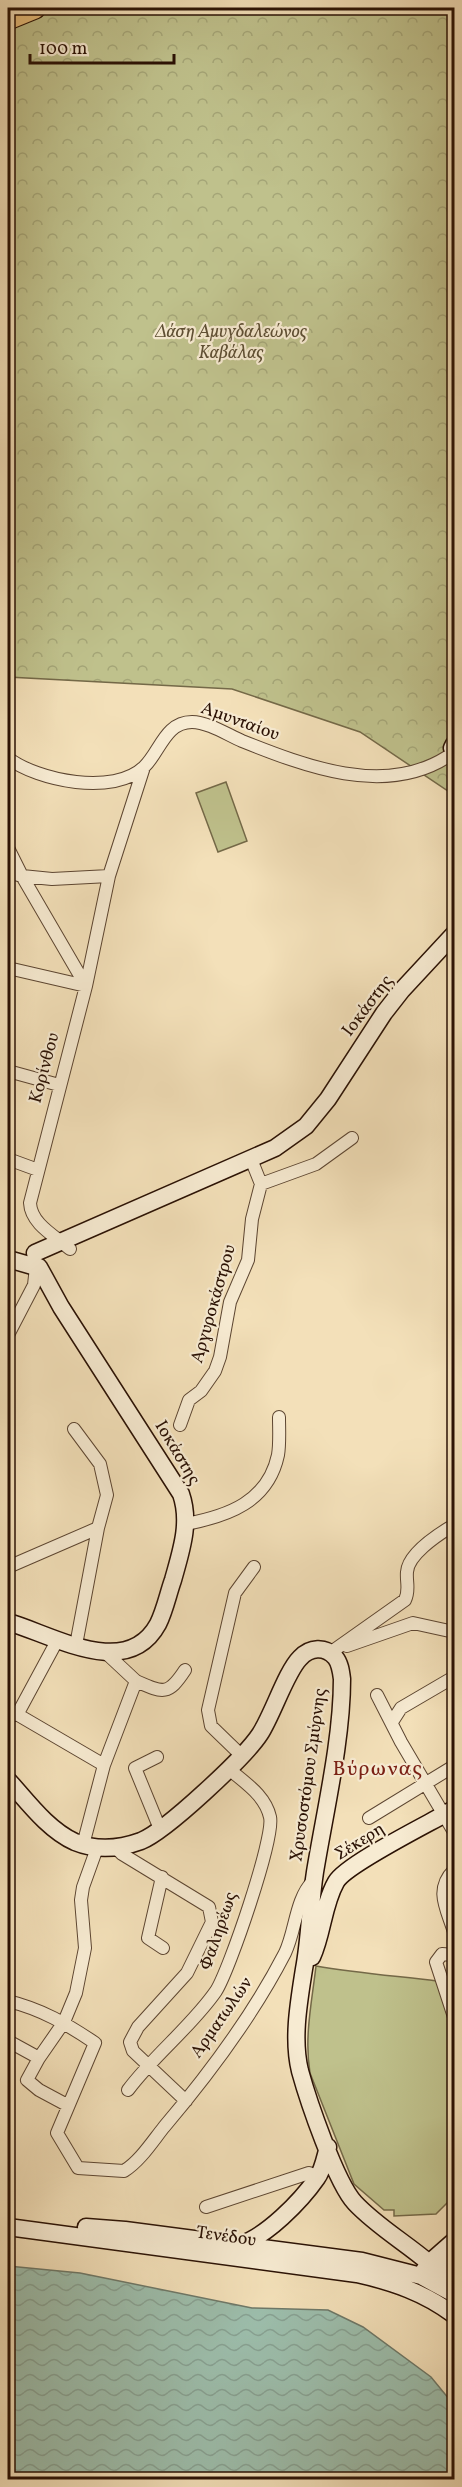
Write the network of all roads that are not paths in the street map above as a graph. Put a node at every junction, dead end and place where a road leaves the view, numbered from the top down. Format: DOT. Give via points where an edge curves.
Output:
graph roads {
  1 [pos="34,8"];
  2 [pos="8,19"];
  3 [pos="453,751"];
  4 [pos="8,758"];
  5 [pos="144,767"];
  6 [pos="8,848"];
  7 [pos="8,872"];
  8 [pos="22,876"];
  9 [pos="109,876"];
  10 [pos="454,934"];
  11 [pos="454,949"];
  12 [pos="8,968"];
  13 [pos="86,986"];
  14 [pos="8,1071"];
  15 [pos="59,1085"];
  16 [pos="352,1138"];
  17 [pos="8,1159"];
  18 [pos="252,1163"];
  19 [pos="38,1170"];
  20 [pos="261,1184"];
  21 [pos="65,1245"];
  22 [pos="8,1252"];
  23 [pos="8,1259"];
  24 [pos="37,1261"];
  25 [pos="8,1335"];
  26 [pos="279,1417"];
  27 [pos="180,1425"];
  28 [pos="74,1429"];
  29 [pos="186,1524"];
  30 [pos="448,1527"];
  31 [pos="98,1528"];
  32 [pos="8,1567"];
  33 [pos="254,1567"];
  34 [pos="8,1622"];
  35 [pos="454,1632"];
  36 [pos="58,1640"];
  37 [pos="76,1645"];
  38 [pos="106,1653"];
  39 [pos="330,1653"];
  40 [pos="185,1670"];
  41 [pos="454,1677"];
  42 [pos="136,1681"];
  43 [pos="377,1695"];
  44 [pos="12,1712"];
  45 [pos="392,1722"];
  46 [pos="242,1756"];
  47 [pos="158,1757"];
  48 [pos="104,1765"];
  49 [pos="454,1766"];
  50 [pos="229,1769"];
  51 [pos="8,1780"];
  52 [pos="426,1782"];
  53 [pos="450,1812"];
  54 [pos="369,1818"];
  55 [pos="160,1829"];
  56 [pos="454,1832"];
  57 [pos="90,1846"];
  58 [pos="115,1847"];
  59 [pos="454,1870"];
  60 [pos="162,1877"];
  61 [pos="314,1880"];
  62 [pos="454,1932"];
  63 [pos="163,1948"];
  64 [pos="454,1955"];
  65 [pos="304,1968"];
  66 [pos="8,2001"];
  67 [pos="454,2016"];
  68 [pos="64,2022"];
  69 [pos="8,2042"];
  70 [pos="39,2058"];
  71 [pos="147,2065"];
  72 [pos="128,2090"];
  73 [pos="186,2101"];
  74 [pos="67,2105"];
  75 [pos="328,2147"];
  76 [pos="318,2177"];
  77 [pos="347,2191"];
  78 [pos="206,2207"];
  79 [pos="8,2219"];
  80 [pos="276,2223"];
  81 [pos="8,2227"];
  82 [pos="454,2241"];
  83 [pos="239,2245"];
  84 [pos="272,2255"];
  85 [pos="454,2257"];
  86 [pos="428,2283"];
  87 [pos="454,2289"];
  88 [pos="454,2295"];
  89 [pos="454,2315"];
  1 -- 2 [label="highway"];
  3 -- 5 [label="street, Αμυνταίου" via="403,775 365,776 286,758 194,722 174,728"];
  4 -- 5 [label="street, Αμυνταίου" via="33,772 69,782 125,778"];
  5 -- 9 [label="street, Κορίνθου"];
  6 -- 8 [label="street"];
  7 -- 8 [label="street"];
  8 -- 9 [label="street"];
  8 -- 13 [label="street"];
  9 -- 13 [label="street, Κορίνθου"];
  10 -- 18 [label="street, Ιοκάστης" via="384,1013 306,1126"];
  11 -- 18 [label="street, Ιοκάστης" via="395,1015 330,1113 309,1136 291,1149"];
  12 -- 13 [label="street"];
  13 -- 15 [label="street, Κορίνθου"];
  14 -- 15 [label="street"];
  15 -- 19 [label="street, Κορίνθου"];
  16 -- 20 [label="street" via="316,1164"];
  17 -- 19 [label="street"];
  18 -- 20 [label="street"];
  18 -- 21 [label="street, Ιοκάστης"];
  19 -- 21 [label="street, Κορίνθου" via="31,1214"];
  20 -- 27 [label="street, Αργυροκάστρου" via="250,1247 230,1302 220,1358 210,1379 189,1400"];
  21 -- 24 [label="street, Ιοκάστης"];
  22 -- 24 [label="street"];
  23 -- 24 [label="street"];
  24 -- 25 [label="street" via="34,1285"];
  24 -- 29 [label="street, Ιοκάστης" via="61,1307 181,1494"];
  26 -- 29 [label="street" via="278,1454 271,1475 251,1501 207,1520"];
  28 -- 31 [label="street" via="100,1464 107,1495"];
  29 -- 38 [label="street, Ιοκάστης" via="158,1624 136,1647"];
  30 -- 39 [label="street" via="409,1564 405,1600"];
  31 -- 32 [label="street"];
  31 -- 37 [label="street"];
  33 -- 46 [label="street" via="235,1593 208,1710 211,1726"];
  34 -- 36 [label="street, Ιοκάστης"];
  35 -- 39 [label="street" via="412,1623"];
  36 -- 37 [label="street, Ιοκάστης"];
  36 -- 44 [label="street"];
  37 -- 38 [label="street, Ιοκάστης"];
  38 -- 42 [label="street"];
  39 -- 46 [label="street, Χρυσοστόμου Σμύρνης" via="312,1650 297,1661 273,1713"];
  39 -- 61 [label="street, Χρυσοστόμου Σμύρνης" via="338,1662 342,1679"];
  40 -- 42 [label="street" via="168,1690 158,1691"];
  41 -- 45 [label="street" via="401,1708"];
  42 -- 48 [label="street"];
  43 -- 45 [label="street"];
  44 -- 48 [label="street"];
  45 -- 52 [label="street"];
  46 -- 50 [label="street, Χρυσοστόμου Σμύρνης"];
  47 -- 55 [label="street" via="135,1768"];
  48 -- 57 [label="street"];
  49 -- 52 [label="street"];
  50 -- 55 [label="street, Χρυσοστόμου Σμύρνης"];
  50 -- 71 [label="street, Φαληρέως" via="265,1804 271,1819 267,1844 225,1976 207,2003"];
  51 -- 57 [label="street" via="61,1834"];
  52 -- 53 [label="street"];
  52 -- 54 [label="street"];
  53 -- 56 [label="street"];
  53 -- 65 [label="street, Σέκερη" via="339,1877 318,1942"];
  55 -- 58 [label="street, Χρυσοστόμου Σμύρνης" via="144,1840"];
  57 -- 58 [label="street, Χρυσοστόμου Σμύρνης"];
  57 -- 68 [label="street" via="81,1900 86,1934 81,1973"];
  58 -- 60 [label="street"];
  59 -- 62 [label="street" via="446,1878 443,1890"];
  60 -- 63 [label="street" via="148,1938"];
  60 -- 71 [label="street" via="209,1907 212,1922 187,1973 131,2036 133,2051"];
  61 -- 65 [label="street, Χρυσοστόμου Σμύρνης"];
  61 -- 73 [label="street, Αρματωλών" via="305,1889 286,1950 267,1986"];
  64 -- 67 [label="street" via="442,1954 436,1962"];
  65 -- 75 [label="street, Χρυσοστόμου Σμύρνης" via="298,2064"];
  66 -- 68 [label="street"];
  68 -- 70 [label="street"];
  68 -- 74 [label="street" via="95,2043"];
  69 -- 70 [label="street"];
  70 -- 74 [label="street" via="29,2083"];
  71 -- 72 [label="street, Φαληρέως"];
  71 -- 73 [label="street"];
  73 -- 74 [label="street, Αρματωλών" via="136,2162 124,2171 78,2168 57,2133"];
  75 -- 76 [label="street"];
  75 -- 77 [label="street, Χρυσοστόμου Σμύρνης"];
  76 -- 77 [label="street"];
  76 -- 78 [label="street" via="309,2173"];
  76 -- 80 [label="street"];
  77 -- 86 [label="street, Χρυσοστόμου Σμύρνης"];
  79 -- 83 [label="street, Τενέδου"];
  80 -- 83 [label="street"];
  80 -- 84 [label="street"];
  81 -- 84 [label="street, Τενέδου"];
  82 -- 86 [label="street"];
  83 -- 84 [label="street, Τενέδου"];
  84 -- 86 [label="street, Τενέδου" via="362,2261"];
  85 -- 86 [label="street"];
  86 -- 87 [label="street"];
  86 -- 88 [label="street, Χρυσοστόμου Σμύρνης"];
  86 -- 89 [label="street, Χρυσοστόμου Σμύρνης"];
}
